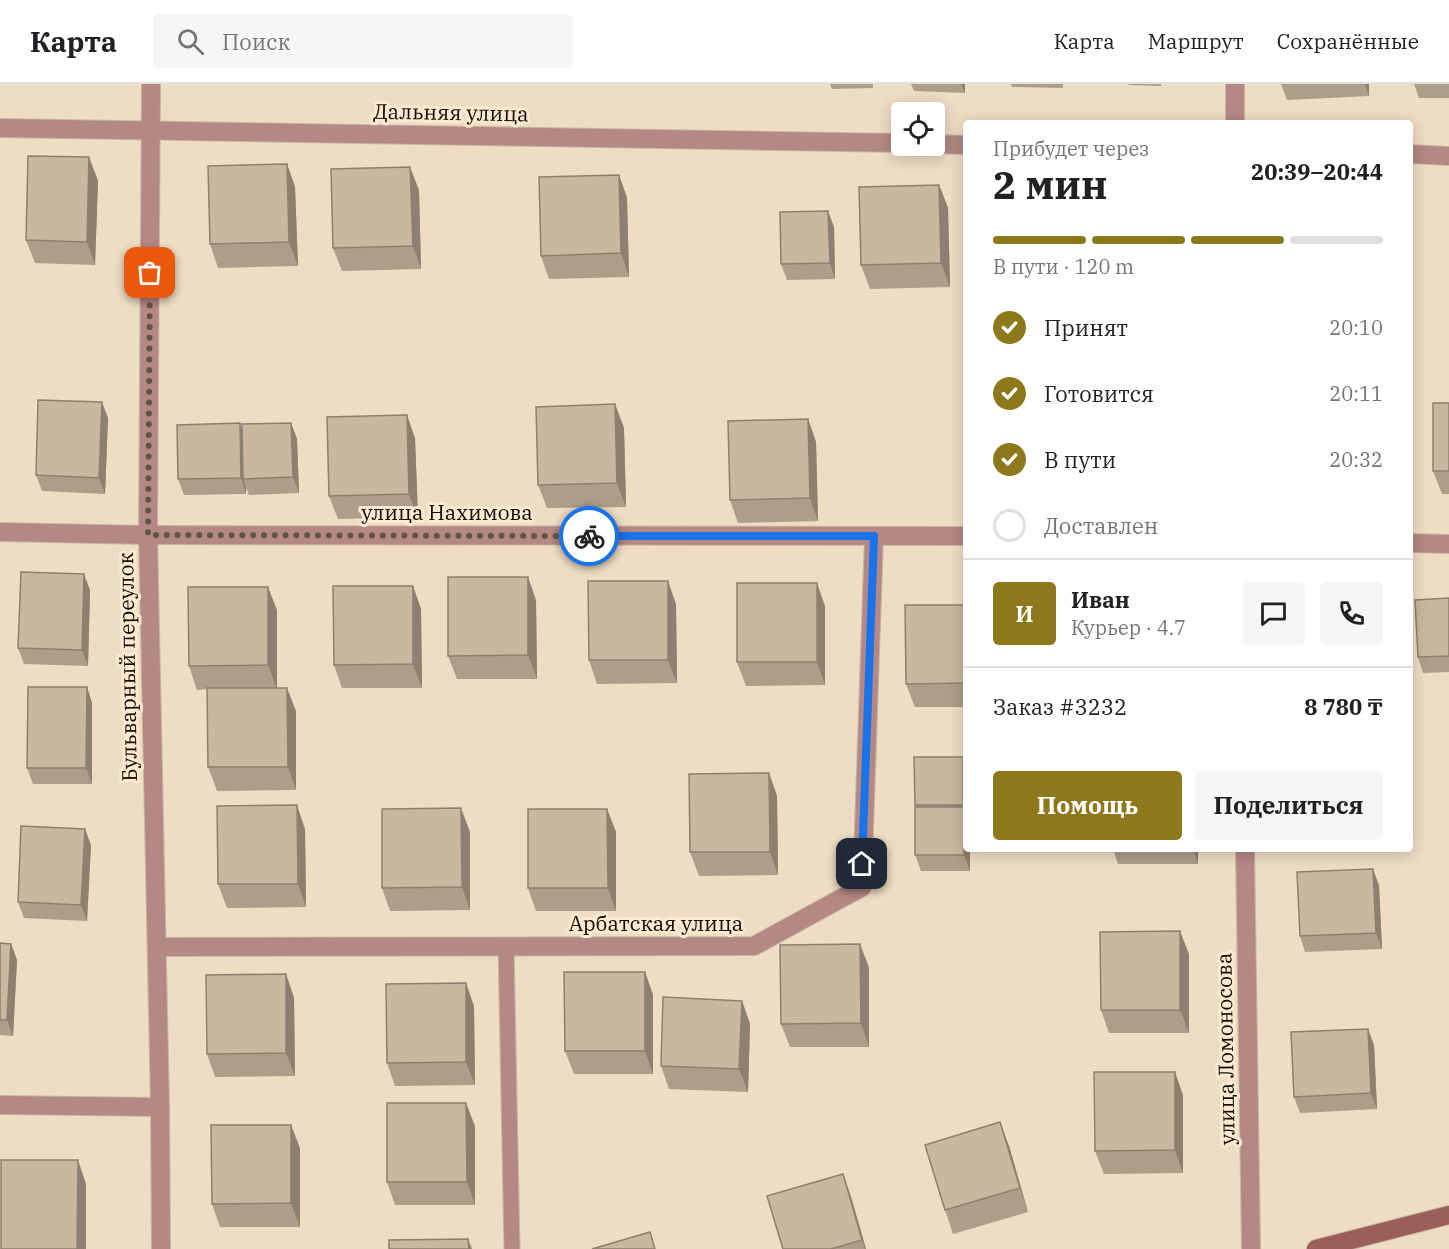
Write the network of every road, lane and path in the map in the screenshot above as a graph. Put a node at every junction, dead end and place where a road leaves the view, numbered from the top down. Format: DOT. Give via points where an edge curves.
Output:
graph roads {
  1 [pos="151,84"];
  2 [pos="1235,84"];
  3 [pos="1235,120"];
  4 [pos="0,128"];
  5 [pos="151,129"];
  6 [pos="891,143"];
  7 [pos="945,144"];
  8 [pos="963,145"];
  9 [pos="1413,154"];
  10 [pos="1449,156"];
  11 [pos="0,532"];
  12 [pos="148,535"];
  13 [pos="874,536"];
  14 [pos="963,536"];
  15 [pos="1413,543"];
  16 [pos="1449,544"];
  17 [pos="1245,852"];
  18 [pos="506,946"];
  19 [pos="157,947"];
  20 [pos="0,1105"];
  21 [pos="160,1107"];
  22 [pos="1449,1215"];
  23 [pos="161,1249"];
  24 [pos="512,1249"];
  25 [pos="1251,1249"];
  26 [pos="1316,1249"];
  1 -- 5 [label="street, Бульварный переулок"];
  2 -- 3 [label="street"];
  4 -- 5 [label="street, Дальняя улица"];
  5 -- 6 [label="street, Дальняя улица"];
  5 -- 12 [label="street, Бульварный переулок"];
  7 -- 8 [label="street"];
  9 -- 10 [label="street"];
  11 -- 12 [label="street, улица Нахимова"];
  12 -- 13 [label="street, улица Нахимова"];
  12 -- 19 [label="street, Бульварный переулок"];
  13 -- 14 [label="street, улица Нахимова"];
  13 -- 18 [label="street, Арбатская улица" via="862,887 754,946"];
  15 -- 16 [label="street"];
  17 -- 25 [label="street, улица Ломоносова"];
  18 -- 19 [label="street, Арбатская улица"];
  18 -- 24 [label="lane"];
  19 -- 21 [label="street, Бульварный переулок"];
  20 -- 21 [label="street"];
  21 -- 23 [label="street, Бульварный переулок"];
  22 -- 26 [label="street"];
}
